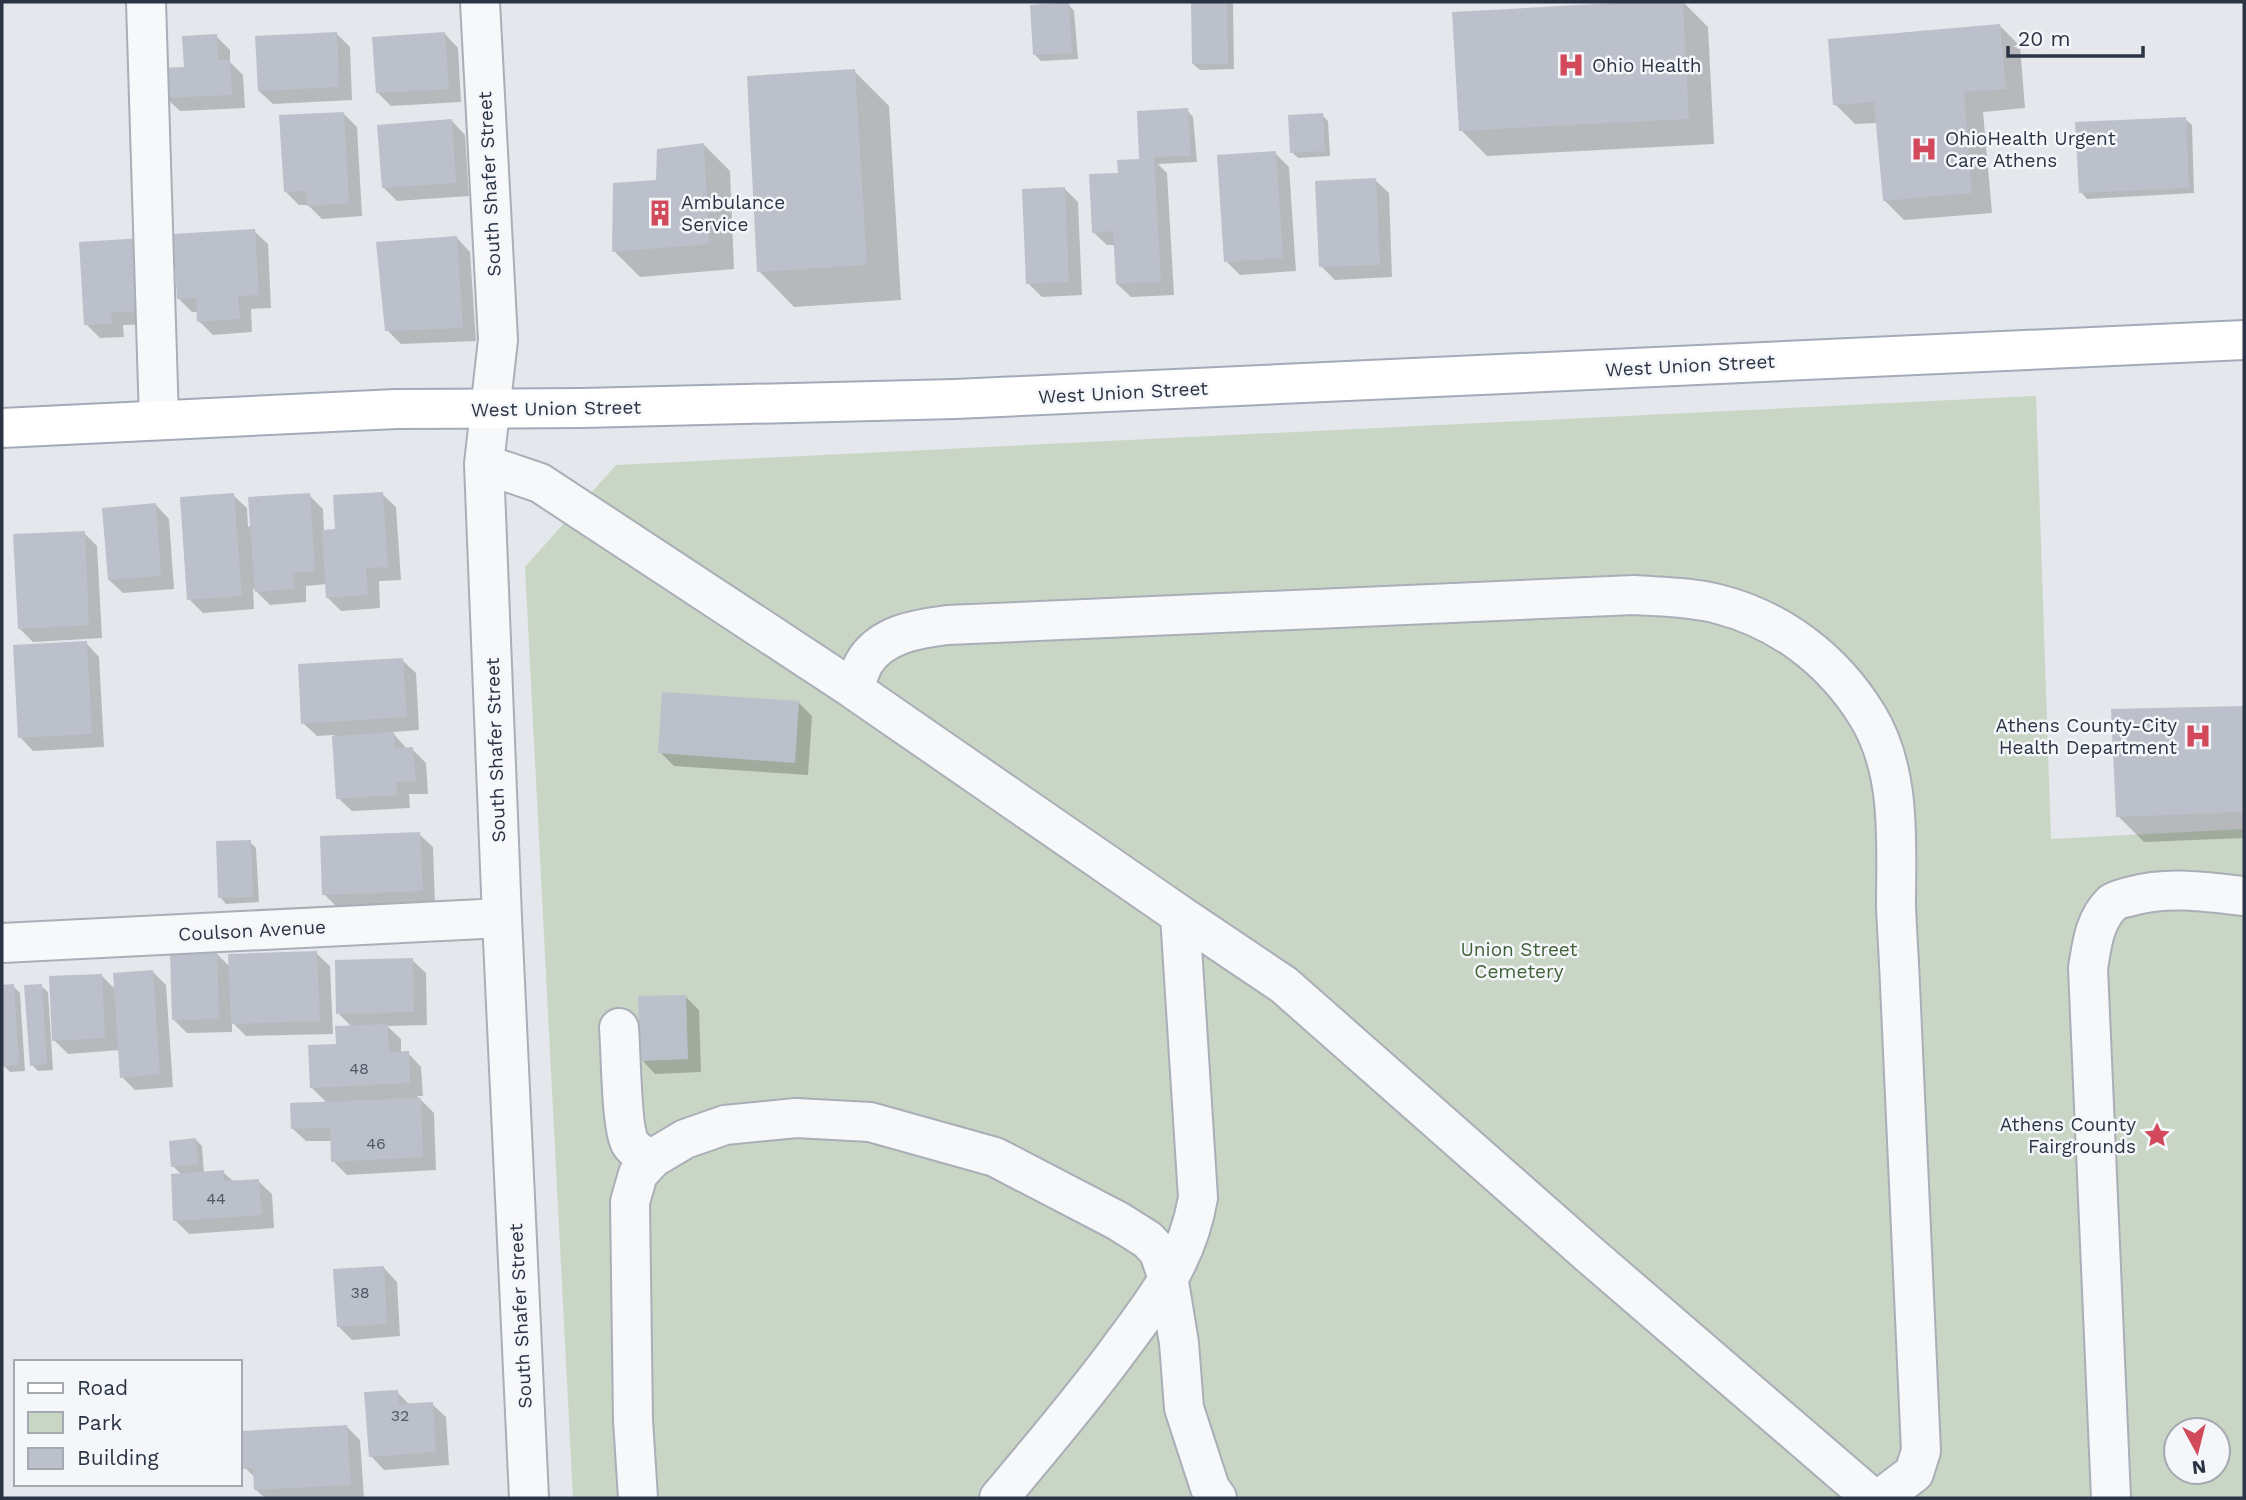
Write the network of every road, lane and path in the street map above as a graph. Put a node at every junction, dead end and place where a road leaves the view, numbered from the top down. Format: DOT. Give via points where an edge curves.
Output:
graph roads {
  1 [pos="146,2"];
  2 [pos="480,2"];
  3 [pos="2244,340"];
  4 [pos="490,410"];
  5 [pos="159,420"];
  6 [pos="2,428"];
  7 [pos="484,464"];
  8 [pos="853,689"];
  9 [pos="2244,897"];
  10 [pos="1180,915"];
  11 [pos="502,918"];
  12 [pos="2,943"];
  13 [pos="619,1028"];
  14 [pos="653,1158"];
  15 [pos="1169,1282"];
  16 [pos="1921,1451"];
  17 [pos="528,1498"];
  18 [pos="638,1498"];
  19 [pos="999,1498"];
  20 [pos="1217,1498"];
  21 [pos="1872,1498"];
  22 [pos="1881,1498"];
  23 [pos="1922,1498"];
  24 [pos="2111,1498"];
  1 -- 5 [label="street"];
  2 -- 4 [label="street, South Shafer Street" via="497,323"];
  3 -- 4 [label="main road, West Union Street" via="955,399"];
  4 -- 5 [label="main road, West Union Street" via="396,409"];
  4 -- 7 [label="street, South Shafer Street"];
  5 -- 6 [label="main road, West Union Street"];
  7 -- 8 [label="street" via="540,483"];
  7 -- 11 [label="street, South Shafer Street"];
  8 -- 10 [label="street"];
  8 -- 16 [label="street" via="865,661 886,641 912,629 947,625 1634,595 1717,604 1758,617 1798,639 1827,664 1868,716 1887,762 1896,810 1896,910"];
  9 -- 24 [label="street" via="2149,891 2114,901 2093,935 2088,968"];
  10 -- 15 [label="street" via="1198,1198 1188,1238"];
  10 -- 21 [label="street" via="1284,985"];
  11 -- 12 [label="street, Coulson Avenue"];
  11 -- 17 [label="street, South Shafer Street"];
  13 -- 14 [label="street" via="626,1127 631,1145"];
  14 -- 15 [label="street" via="685,1139 725,1125 796,1118 870,1122 995,1157 1118,1221 1154,1245"];
  14 -- 18 [label="street" via="638,1174 629,1202"];
  15 -- 19 [label="street" via="1079,1404"];
  15 -- 20 [label="street" via="1184,1408"];
  16 -- 22 [label="street" via="1914,1473"];
  16 -- 23 [label="street"];
}
